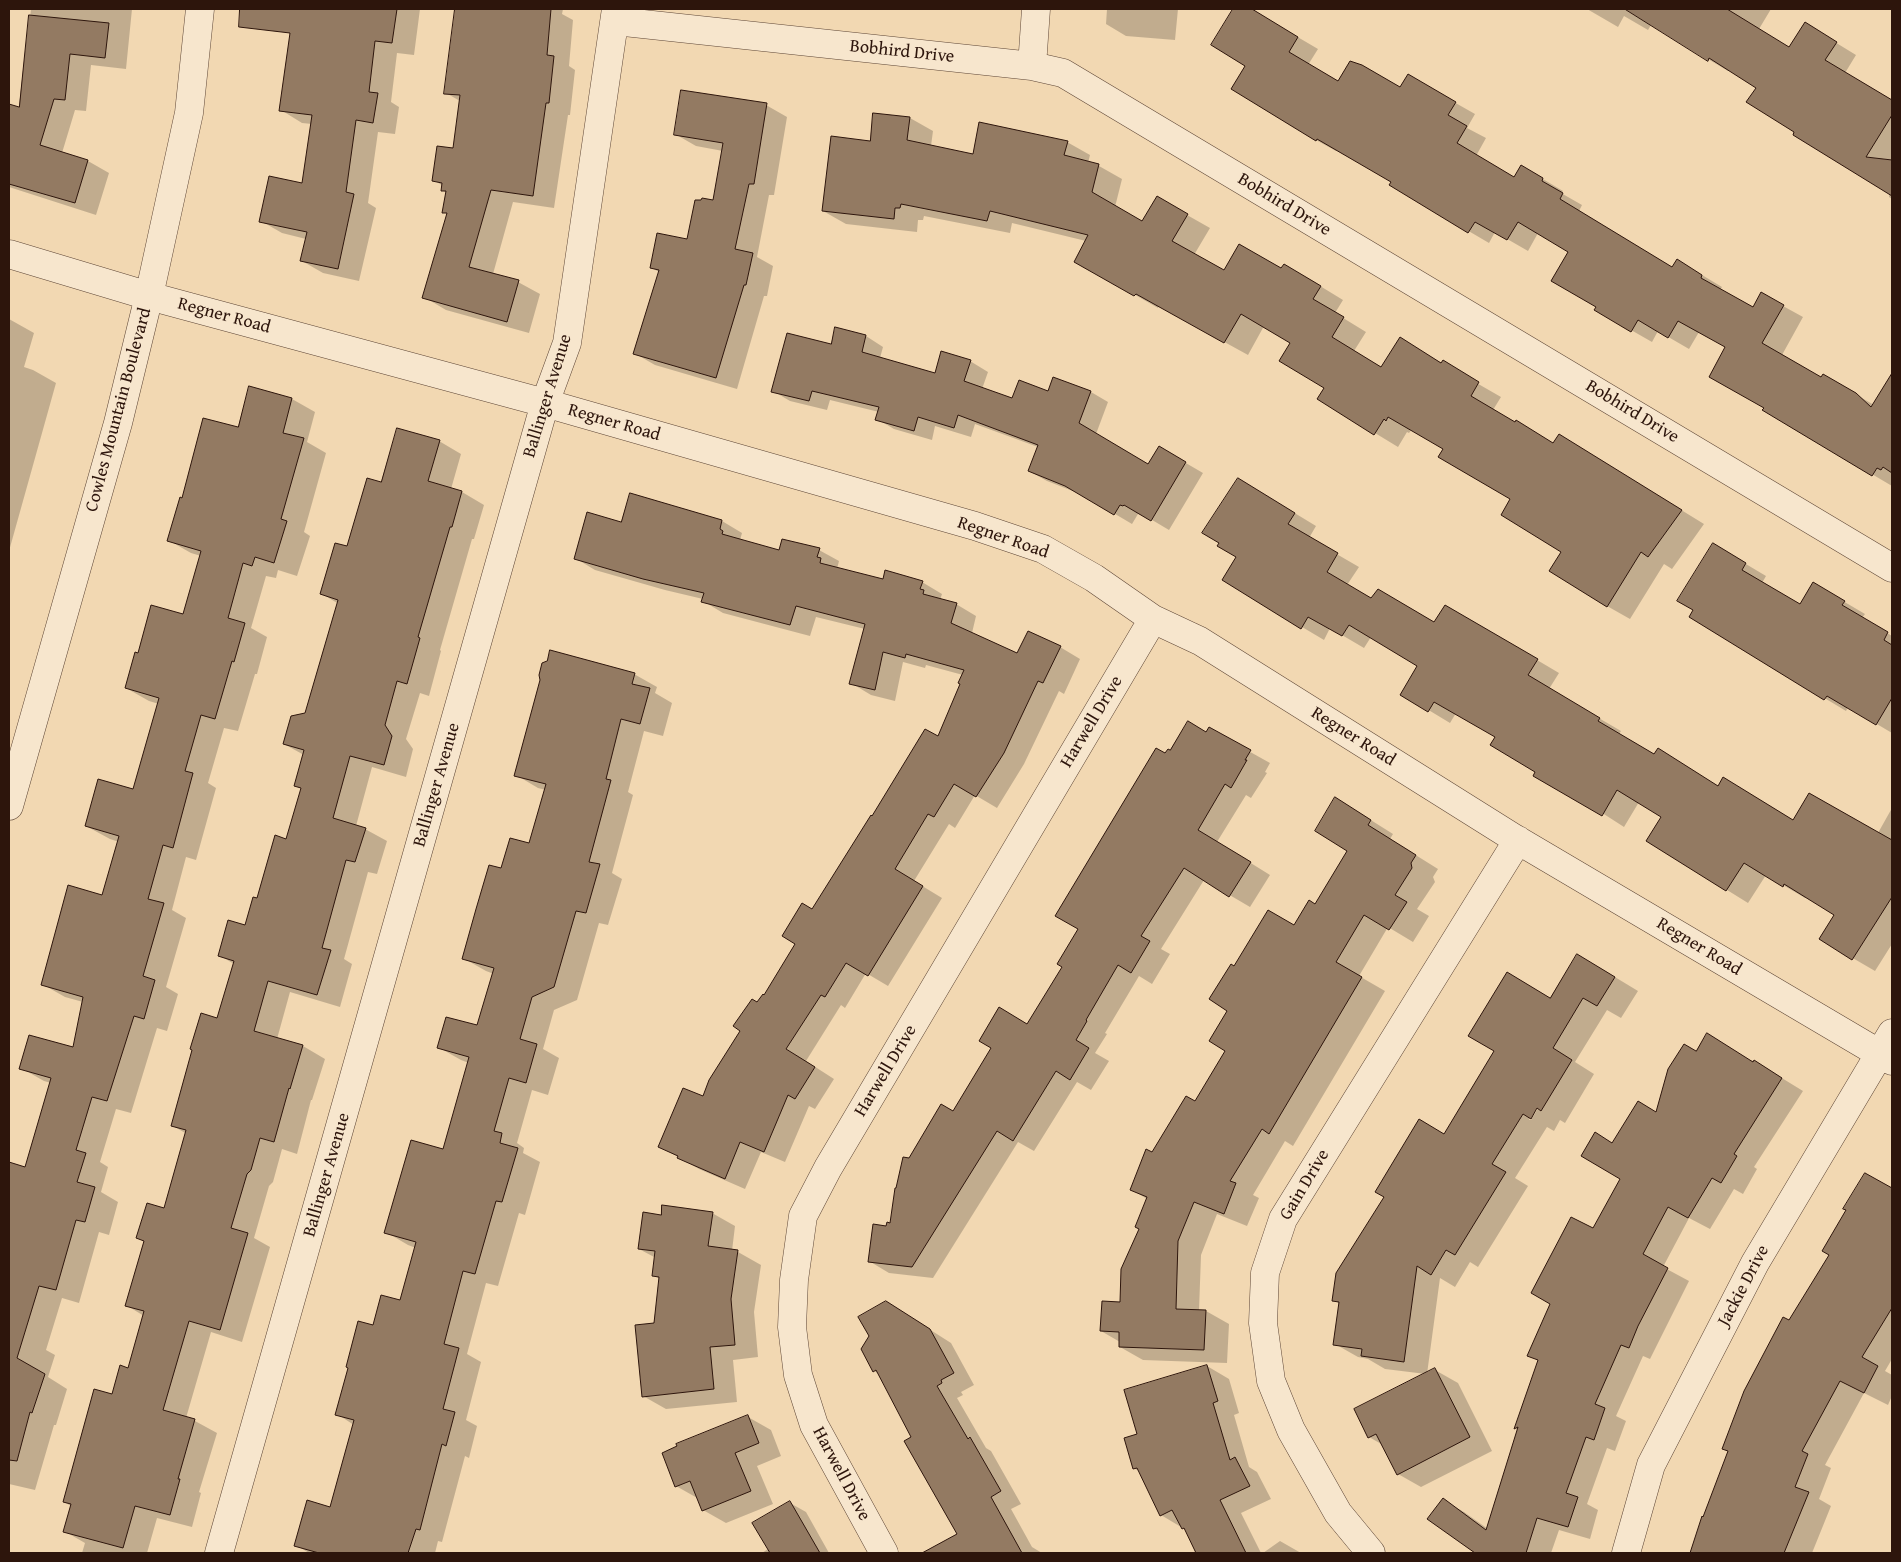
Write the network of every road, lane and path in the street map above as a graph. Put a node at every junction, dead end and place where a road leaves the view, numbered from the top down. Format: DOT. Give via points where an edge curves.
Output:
graph roads {
  1 [pos="200,9"];
  2 [pos="1036,9"];
  3 [pos="615,15"];
  4 [pos="1032,66"];
  5 [pos="9,254"];
  6 [pos="148,296"];
  7 [pos="545,403"];
  8 [pos="1892,568"];
  9 [pos="1153,619"];
  10 [pos="9,806"];
  11 [pos="1518,840"];
  12 [pos="1888,1050"];
  13 [pos="219,1553"];
  14 [pos="884,1553"];
  15 [pos="1371,1553"];
  16 [pos="1626,1553"];
  1 -- 6 [label="street, Cowles Mountain Boulevard" via="189,113"];
  2 -- 4 [label="street"];
  3 -- 4 [label="street, Bobhird Drive"];
  3 -- 7 [label="street, Ballinger Avenue" via="567,343"];
  4 -- 8 [label="street, Bobhird Drive" via="1063,73"];
  5 -- 6 [label="street, Regner Road"];
  6 -- 7 [label="street, Regner Road"];
  6 -- 10 [label="street, Cowles Mountain Boulevard" via="118,423"];
  7 -- 9 [label="street, Regner Road" via="975,526 1043,549 1094,578"];
  7 -- 13 [label="street, Ballinger Avenue"];
  9 -- 11 [label="street, Regner Road" via="1200,641"];
  9 -- 14 [label="street, Harwell Drive" via="828,1168 803,1216 793,1290 792,1327 798,1375 814,1425"];
  11 -- 12 [label="street, Regner Road"];
  11 -- 15 [label="street, Gain Drive" via="1283,1219 1265,1273 1263,1323 1271,1380 1291,1430 1338,1513"];
  12 -- 16 [label="street, Jackie Drive" via="1755,1263 1651,1464"];
}
